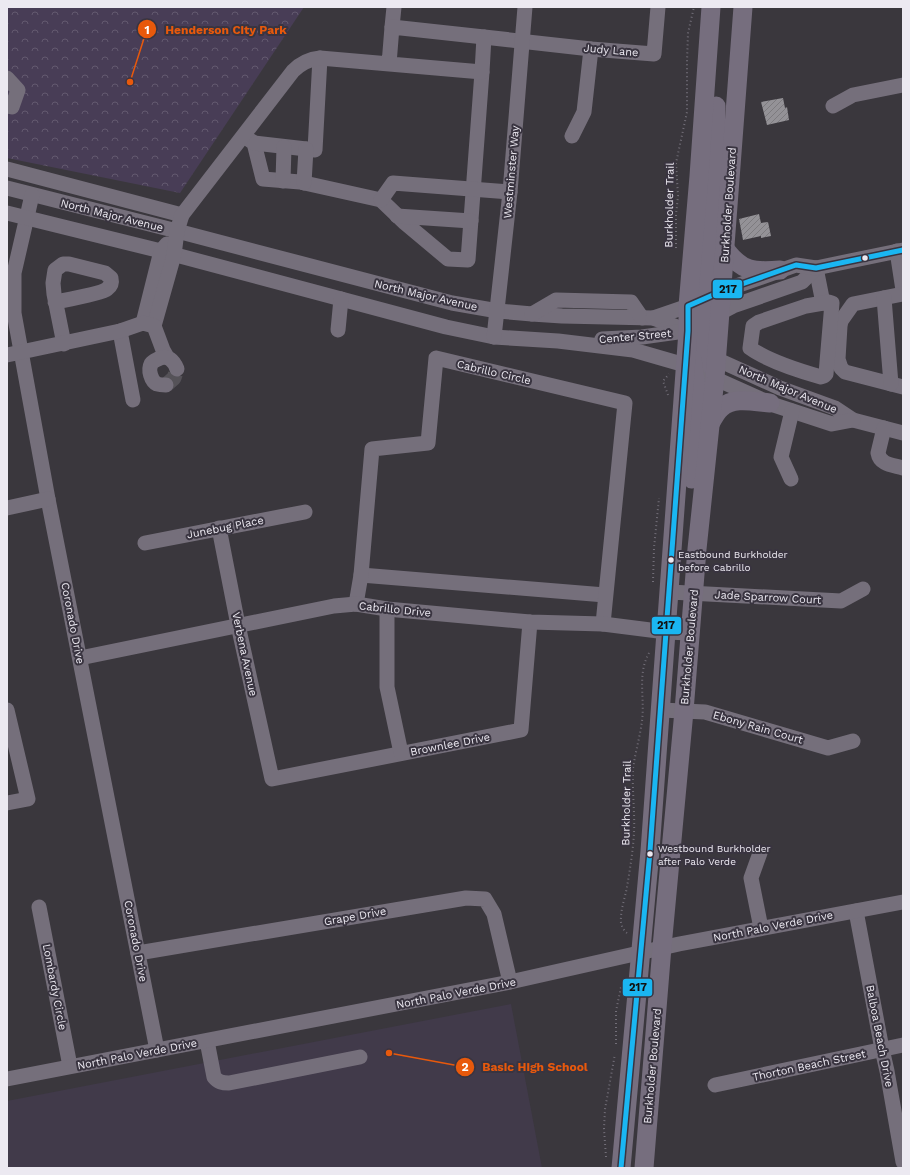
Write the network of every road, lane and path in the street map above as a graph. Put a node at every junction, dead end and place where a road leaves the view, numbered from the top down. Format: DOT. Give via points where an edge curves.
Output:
graph roads {
  1 [pos="394,7"];
  2 [pos="525,7"];
  3 [pos="658,7"];
  4 [pos="694,7"];
  5 [pos="711,7"];
  6 [pos="743,7"];
  7 [pos="392,27"];
  8 [pos="484,37"];
  9 [pos="522,40"];
  10 [pos="591,48"];
  11 [pos="320,58"];
  12 [pos="389,64"];
  13 [pos="707,64"];
  14 [pos="482,72"];
  15 [pos="7,78"];
  16 [pos="903,85"];
  17 [pos="7,106"];
  18 [pos="833,106"];
  19 [pos="572,136"];
  20 [pos="249,140"];
  21 [pos="284,147"];
  22 [pos="306,149"];
  23 [pos="7,168"];
  24 [pos="283,181"];
  25 [pos="304,183"];
  26 [pos="7,188"];
  27 [pos="473,190"];
  28 [pos="510,192"];
  29 [pos="32,195"];
  30 [pos="381,200"];
  31 [pos="7,213"];
  32 [pos="182,215"];
  33 [pos="397,216"];
  34 [pos="26,218"];
  35 [pos="471,221"];
  36 [pos="177,231"];
  37 [pos="725,249"];
  38 [pos="900,250"];
  39 [pos="676,251"];
  40 [pos="167,253"];
  41 [pos="816,268"];
  42 [pos="783,279"];
  43 [pos="903,290"];
  44 [pos="714,294"];
  45 [pos="903,294"];
  46 [pos="884,298"];
  47 [pos="341,299"];
  48 [pos="56,302"];
  49 [pos="823,303"];
  50 [pos="688,306"];
  51 [pos="794,310"];
  52 [pos="498,311"];
  53 [pos="713,317"];
  54 [pos="647,318"];
  55 [pos="148,324"];
  56 [pos="338,330"];
  57 [pos="120,331"];
  58 [pos="688,331"];
  59 [pos="494,337"];
  60 [pos="558,341"];
  61 [pos="64,344"];
  62 [pos="710,353"];
  63 [pos="14,354"];
  64 [pos="167,357"];
  65 [pos="787,365"];
  66 [pos="690,367"];
  67 [pos="176,369"];
  68 [pos="151,377"];
  69 [pos="715,378"];
  70 [pos="130,382"];
  71 [pos="166,385"];
  72 [pos="897,386"];
  73 [pos="775,395"];
  74 [pos="133,400"];
  75 [pos="792,411"];
  76 [pos="853,420"];
  77 [pos="710,424"];
  78 [pos="884,428"];
  79 [pos="903,433"];
  80 [pos="903,468"];
  81 [pos="791,479"];
  82 [pos="48,499"];
  83 [pos="7,508"];
  84 [pos="305,512"];
  85 [pos="219,528"];
  86 [pos="145,543"];
  87 [pos="697,549"];
  88 [pos="361,575"];
  89 [pos="863,589"];
  90 [pos="670,592"];
  91 [pos="694,594"];
  92 [pos="605,595"];
  93 [pos="356,604"];
  94 [pos="386,609"];
  95 [pos="530,622"];
  96 [pos="603,624"];
  97 [pos="238,625"];
  98 [pos="666,632"];
  99 [pos="690,633"];
  100 [pos="649,651"];
  101 [pos="80,658"];
  102 [pos="7,710"];
  103 [pos="661,710"];
  104 [pos="684,711"];
  105 [pos="853,741"];
  106 [pos="401,754"];
  107 [pos="272,780"];
  108 [pos="7,803"];
  109 [pos="760,853"];
  110 [pos="903,902"];
  111 [pos="39,907"];
  112 [pos="856,911"];
  113 [pos="761,928"];
  114 [pos="629,936"];
  115 [pos="662,948"];
  116 [pos="138,953"];
  117 [pos="640,954"];
  118 [pos="510,982"];
  119 [pos="622,985"];
  120 [pos="207,1040"];
  121 [pos="903,1045"];
  122 [pos="882,1049"];
  123 [pos="157,1050"];
  124 [pos="360,1057"];
  125 [pos="70,1066"];
  126 [pos="7,1079"];
  127 [pos="715,1085"];
  128 [pos="903,1162"];
  129 [pos="614,1165"];
  130 [pos="644,1168"];
  1 -- 7 [label="street"];
  2 -- 9 [label="street, Westminster Way"];
  3 -- 10 [label="street, Judy Lane" via="654,54"];
  4 -- 39 [label="path, Burkholder Trail" via="688,33 687,112 676,163"];
  5 -- 13 [label="main road"];
  6 -- 37 [label="main road, Burkholder Boulevard"];
  7 -- 8 [label="street, Judy Lane"];
  7 -- 12 [label="street"];
  8 -- 9 [label="street, Judy Lane"];
  8 -- 14 [label="street"];
  9 -- 10 [label="street, Judy Lane"];
  9 -- 28 [label="street, Westminster Way"];
  10 -- 19 [label="street" via="584,112"];
  11 -- 12 [label="street"];
  11 -- 20 [label="street" via="305,62 293,71"];
  11 -- 22 [label="street" via="315,150"];
  12 -- 14 [label="street"];
  13 -- 44 [label="main road" via="716,99 706,281"];
  13 -- 50 [label="main road"];
  14 -- 27 [label="street"];
  15 -- 17 [label="street" via="18,90 12,107"];
  16 -- 18 [label="street" via="853,95"];
  20 -- 21 [label="street"];
  20 -- 24 [label="street" via="263,179"];
  20 -- 32 [label="street"];
  21 -- 22 [label="street"];
  21 -- 24 [label="street"];
  22 -- 25 [label="street"];
  23 -- 32 [label="street"];
  24 -- 25 [label="street"];
  25 -- 30 [label="street"];
  26 -- 29 [label="street, North Major Avenue"];
  27 -- 28 [label="street"];
  27 -- 30 [label="street" via="393,183"];
  27 -- 35 [label="street"];
  28 -- 52 [label="street, Westminster Way"];
  29 -- 34 [label="street, Coronado Drive"];
  29 -- 36 [label="street, North Major Avenue"];
  30 -- 33 [label="street"];
  31 -- 34 [label="street, North Major Avenue"];
  32 -- 36 [label="street"];
  33 -- 35 [label="street"];
  33 -- 35 [label="street" via="448,259 468,260"];
  34 -- 40 [label="street, North Major Avenue"];
  34 -- 63 [label="street, Coronado Drive" via="14,273"];
  36 -- 40 [label="street"];
  36 -- 52 [label="street, North Major Avenue" via="452,303"];
  37 -- 42 [label="main road" via="732,259 746,268"];
  37 -- 44 [label="main road, Burkholder Boulevard"];
  38 -- 41 [label="street, Center Street"];
  38 -- 43 [label="street"];
  40 -- 47 [label="street, North Major Avenue"];
  40 -- 55 [label="street"];
  41 -- 42 [label="street, Center Street" via="796,265"];
  41 -- 49 [label="street"];
  42 -- 44 [label="street, Center Street"];
  42 -- 51 [label="street"];
  42 -- 53 [label="street, Center Street"];
  44 -- 50 [label="street, Center Street"];
  44 -- 53 [label="main road, Burkholder Boulevard"];
  45 -- 46 [label="street"];
  46 -- 72 [label="street"];
  46 -- 72 [label="street" via="853,304 850,307 841,321 838,359 844,372"];
  47 -- 56 [label="street"];
  47 -- 59 [label="street, North Major Avenue"];
  48 -- 61 [label="street"];
  49 -- 51 [label="street"];
  49 -- 65 [label="street" via="832,303 826,374 821,377"];
  50 -- 54 [label="street, Center Street"];
  50 -- 58 [label="main road"];
  51 -- 65 [label="street" via="753,326 750,348"];
  52 -- 54 [label="street, North Major Avenue"];
  52 -- 59 [label="street, Westminster Way"];
  53 -- 58 [label="street, Center Street"];
  53 -- 62 [label="main road, Burkholder Boulevard"];
  54 -- 58 [label="street, North Major Avenue"];
  55 -- 57 [label="street"];
  55 -- 64 [label="street"];
  57 -- 61 [label="street"];
  57 -- 70 [label="street"];
  58 -- 60 [label="street, Center Street" via="642,338"];
  58 -- 62 [label="street, North Major Avenue"];
  58 -- 66 [label="main road"];
  59 -- 60 [label="street, North Major Avenue"];
  60 -- 66 [label="street, North Major Avenue" via="633,350"];
  61 -- 63 [label="street"];
  62 -- 69 [label="main road"];
  62 -- 73 [label="street, North Major Avenue"];
  63 -- 82 [label="street, Coronado Drive"];
  64 -- 67 [label="street"];
  64 -- 68 [label="street" via="162,357 151,364"];
  65 -- 73 [label="street"];
  66 -- 69 [label="street, North Major Avenue"];
  66 -- 87 [label="main road" via="698,400 689,518"];
  66 -- 90 [label="main road, Burkholder Boulevard"];
  68 -- 70 [label="street"];
  68 -- 71 [label="street" via="157,384"];
  69 -- 73 [label="street, North Major Avenue"];
  69 -- 77 [label="main road, Burkholder Boulevard"];
  70 -- 74 [label="street"];
  73 -- 75 [label="street, North Major Avenue"];
  73 -- 76 [label="street, North Major Avenue" via="835,408"];
  73 -- 77 [label="main road" via="731,402 721,408"];
  75 -- 76 [label="street, North Major Avenue" via="832,424"];
  75 -- 81 [label="street" via="781,457"];
  76 -- 78 [label="street, North Major Avenue"];
  77 -- 87 [label="main road, Burkholder Boulevard"];
  78 -- 79 [label="street, North Major Avenue"];
  78 -- 80 [label="street" via="878,453 880,459 884,463"];
  82 -- 83 [label="street"];
  82 -- 101 [label="street, Coronado Drive"];
  84 -- 85 [label="street, Junebug Place"];
  85 -- 86 [label="street, Junebug Place"];
  85 -- 97 [label="street, Verbena Avenue"];
  87 -- 91 [label="main road, Burkholder Boulevard"];
  88 -- 92 [label="street"];
  88 -- 92 [label="street, Cabrillo Circle" via="372,449 428,443 436,358 625,403"];
  88 -- 93 [label="street, Cabrillo Circle"];
  89 -- 91 [label="street, Jade Sparrow Court" via="841,601"];
  90 -- 91 [label="street, Jade Sparrow Court"];
  90 -- 98 [label="main road, Burkholder Boulevard"];
  91 -- 99 [label="main road, Burkholder Boulevard"];
  92 -- 96 [label="street, Cabrillo Circle"];
  93 -- 94 [label="street, Cabrillo Drive"];
  93 -- 97 [label="street, Cabrillo Drive"];
  94 -- 95 [label="street, Cabrillo Drive"];
  94 -- 106 [label="street" via="387,687"];
  95 -- 96 [label="street, Cabrillo Drive"];
  95 -- 106 [label="street, Brownlee Drive" via="521,730"];
  96 -- 98 [label="street, Cabrillo Drive"];
  97 -- 101 [label="street, Cabrillo Drive"];
  97 -- 107 [label="street, Verbena Avenue"];
  98 -- 99 [label="street, Cabrillo Drive"];
  98 -- 103 [label="main road, Burkholder Boulevard"];
  99 -- 104 [label="main road, Burkholder Boulevard"];
  100 -- 114 [label="path, Burkholder Trail" via="643,668 642,722 633,771 632,858 621,922 624,932"];
  101 -- 116 [label="street, Coronado Drive"];
  102 -- 108 [label="street" via="28,799"];
  103 -- 104 [label="street, Ebony Rain Court"];
  103 -- 117 [label="main road, Burkholder Boulevard"];
  104 -- 105 [label="street, Ebony Rain Court" via="705,712 828,748"];
  104 -- 115 [label="main road, Burkholder Boulevard"];
  106 -- 107 [label="street, Brownlee Drive"];
  109 -- 113 [label="street" via="751,878"];
  110 -- 112 [label="street, North Palo Verde Drive"];
  111 -- 125 [label="street, Lombardy Circle"];
  112 -- 113 [label="street, North Palo Verde Drive"];
  112 -- 122 [label="street, Balboa Beach Drive"];
  113 -- 115 [label="street, North Palo Verde Drive"];
  115 -- 117 [label="street, North Palo Verde Drive"];
  115 -- 130 [label="main road, Burkholder Boulevard"];
  116 -- 118 [label="street, Grape Drive" via="466,898 485,899 494,914"];
  116 -- 123 [label="street, Coronado Drive"];
  117 -- 118 [label="street, North Palo Verde Drive"];
  117 -- 129 [label="main road, Burkholder Boulevard"];
  118 -- 120 [label="street, North Palo Verde Drive"];
  119 -- 129 [label="path" via="616,1011 616,1043 604,1129"];
  120 -- 123 [label="street, North Palo Verde Drive"];
  120 -- 124 [label="street" via="214,1077 222,1083"];
  121 -- 122 [label="street, Thorton Beach Street"];
  122 -- 127 [label="street, Thorton Beach Street"];
  122 -- 128 [label="street, Balboa Beach Drive"];
  123 -- 125 [label="street, North Palo Verde Drive"];
  125 -- 126 [label="street, North Palo Verde Drive"];
}
